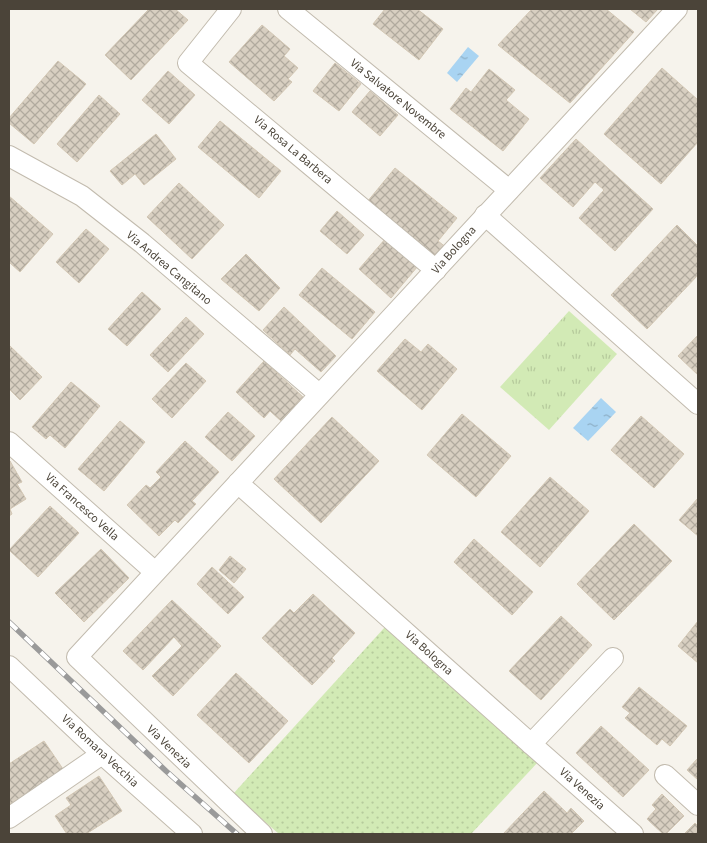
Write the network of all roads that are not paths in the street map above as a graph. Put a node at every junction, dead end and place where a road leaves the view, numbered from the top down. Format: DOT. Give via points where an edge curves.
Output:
graph roads {
  1 [pos="231,9"];
  2 [pos="288,9"];
  3 [pos="677,9"];
  4 [pos="9,156"];
  5 [pos="509,190"];
  6 [pos="485,215"];
  7 [pos="436,270"];
  8 [pos="319,394"];
  9 [pos="698,404"];
  10 [pos="9,442"];
  11 [pos="238,483"];
  12 [pos="156,572"];
  13 [pos="77,658"];
  14 [pos="613,658"];
  15 [pos="9,666"];
  16 [pos="531,744"];
  17 [pos="102,754"];
  18 [pos="666,775"];
  19 [pos="698,805"];
  20 [pos="9,818"];
  21 [pos="192,834"];
  22 [pos="262,834"];
  23 [pos="633,834"];
  1 -- 7 [label="street, Via Rosa La Barbera" via="188,63"];
  2 -- 5 [label="street, Via Salvatore Novembre"];
  3 -- 5 [label="street, Via Bologna"];
  4 -- 8 [label="street, Via Andrea Cangitano" via="82,196"];
  5 -- 6 [label="street, Via Bologna"];
  6 -- 7 [label="street, Via Bologna"];
  6 -- 9 [label="street, Via Bologna"];
  7 -- 8 [label="street, Via Bologna"];
  8 -- 11 [label="street, Via Bologna"];
  10 -- 12 [label="street, Via Francesco Vella"];
  11 -- 12 [label="street, Via Bologna"];
  11 -- 16 [label="street, Via Bologna"];
  12 -- 13 [label="street, Via Bologna"];
  13 -- 22 [label="street, Via Venezia"];
  14 -- 16 [label="street"];
  15 -- 17 [label="street, Via Romana Vecchia"];
  16 -- 23 [label="street, Via Venezia"];
  17 -- 20 [label="street"];
  17 -- 21 [label="street, Via Romana Vecchia"];
  18 -- 19 [label="street"];
}
